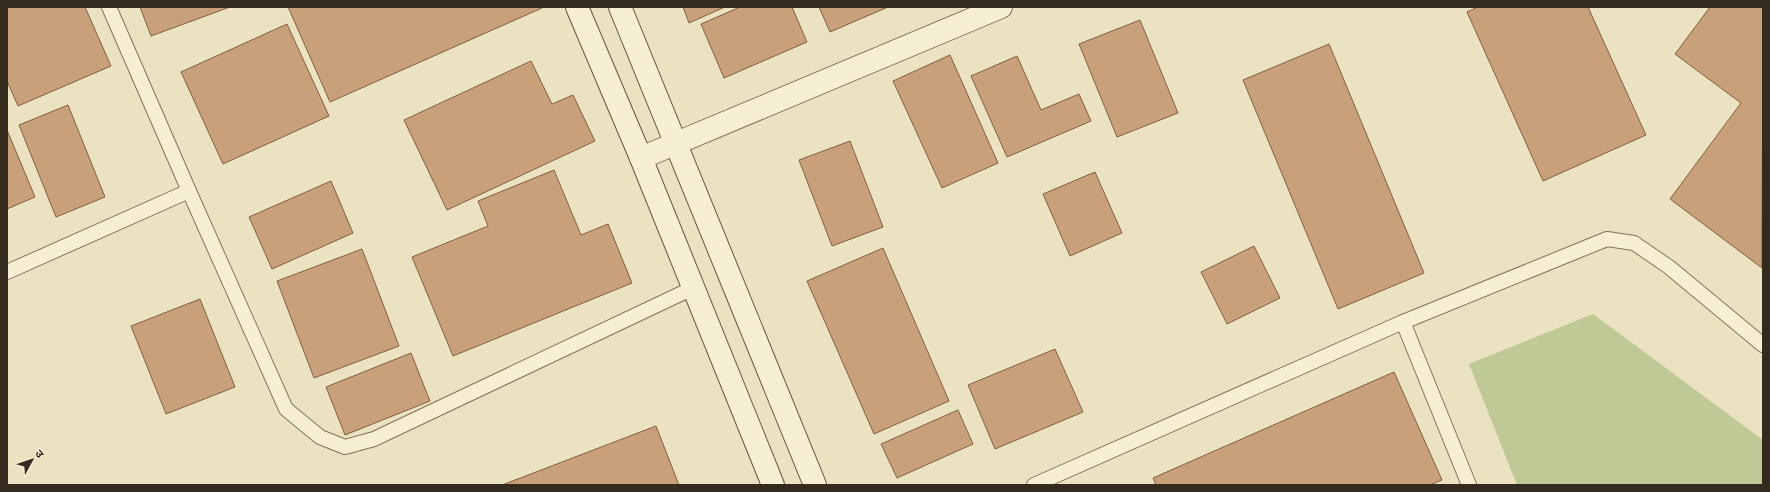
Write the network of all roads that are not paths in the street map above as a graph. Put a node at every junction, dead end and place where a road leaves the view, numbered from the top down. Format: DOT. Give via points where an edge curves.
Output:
graph roads {
  1 [pos="109,7"];
  2 [pos="577,7"];
  3 [pos="620,7"];
  4 [pos="1001,7"];
  5 [pos="963,14"];
  6 [pos="676,144"];
  7 [pos="641,158"];
  8 [pos="188,191"];
  9 [pos="7,272"];
  10 [pos="692,288"];
  11 [pos="1403,322"];
  12 [pos="1763,345"];
  13 [pos="773,485"];
  14 [pos="815,485"];
  15 [pos="1034,485"];
  16 [pos="1469,485"];
  1 -- 8 [label="lane"];
  2 -- 7 [label="street"];
  3 -- 6 [label="street"];
  4 -- 5 [label="street"];
  5 -- 6 [label="street"];
  6 -- 7 [label="street"];
  6 -- 14 [label="street"];
  7 -- 10 [label="street"];
  8 -- 9 [label="lane"];
  8 -- 10 [label="lane" via="286,408 320,437 345,447 374,439"];
  10 -- 13 [label="street"];
  11 -- 12 [label="lane" via="1607,239 1634,243 1640,247 1669,267"];
  11 -- 15 [label="lane"];
  11 -- 16 [label="lane"];
}
